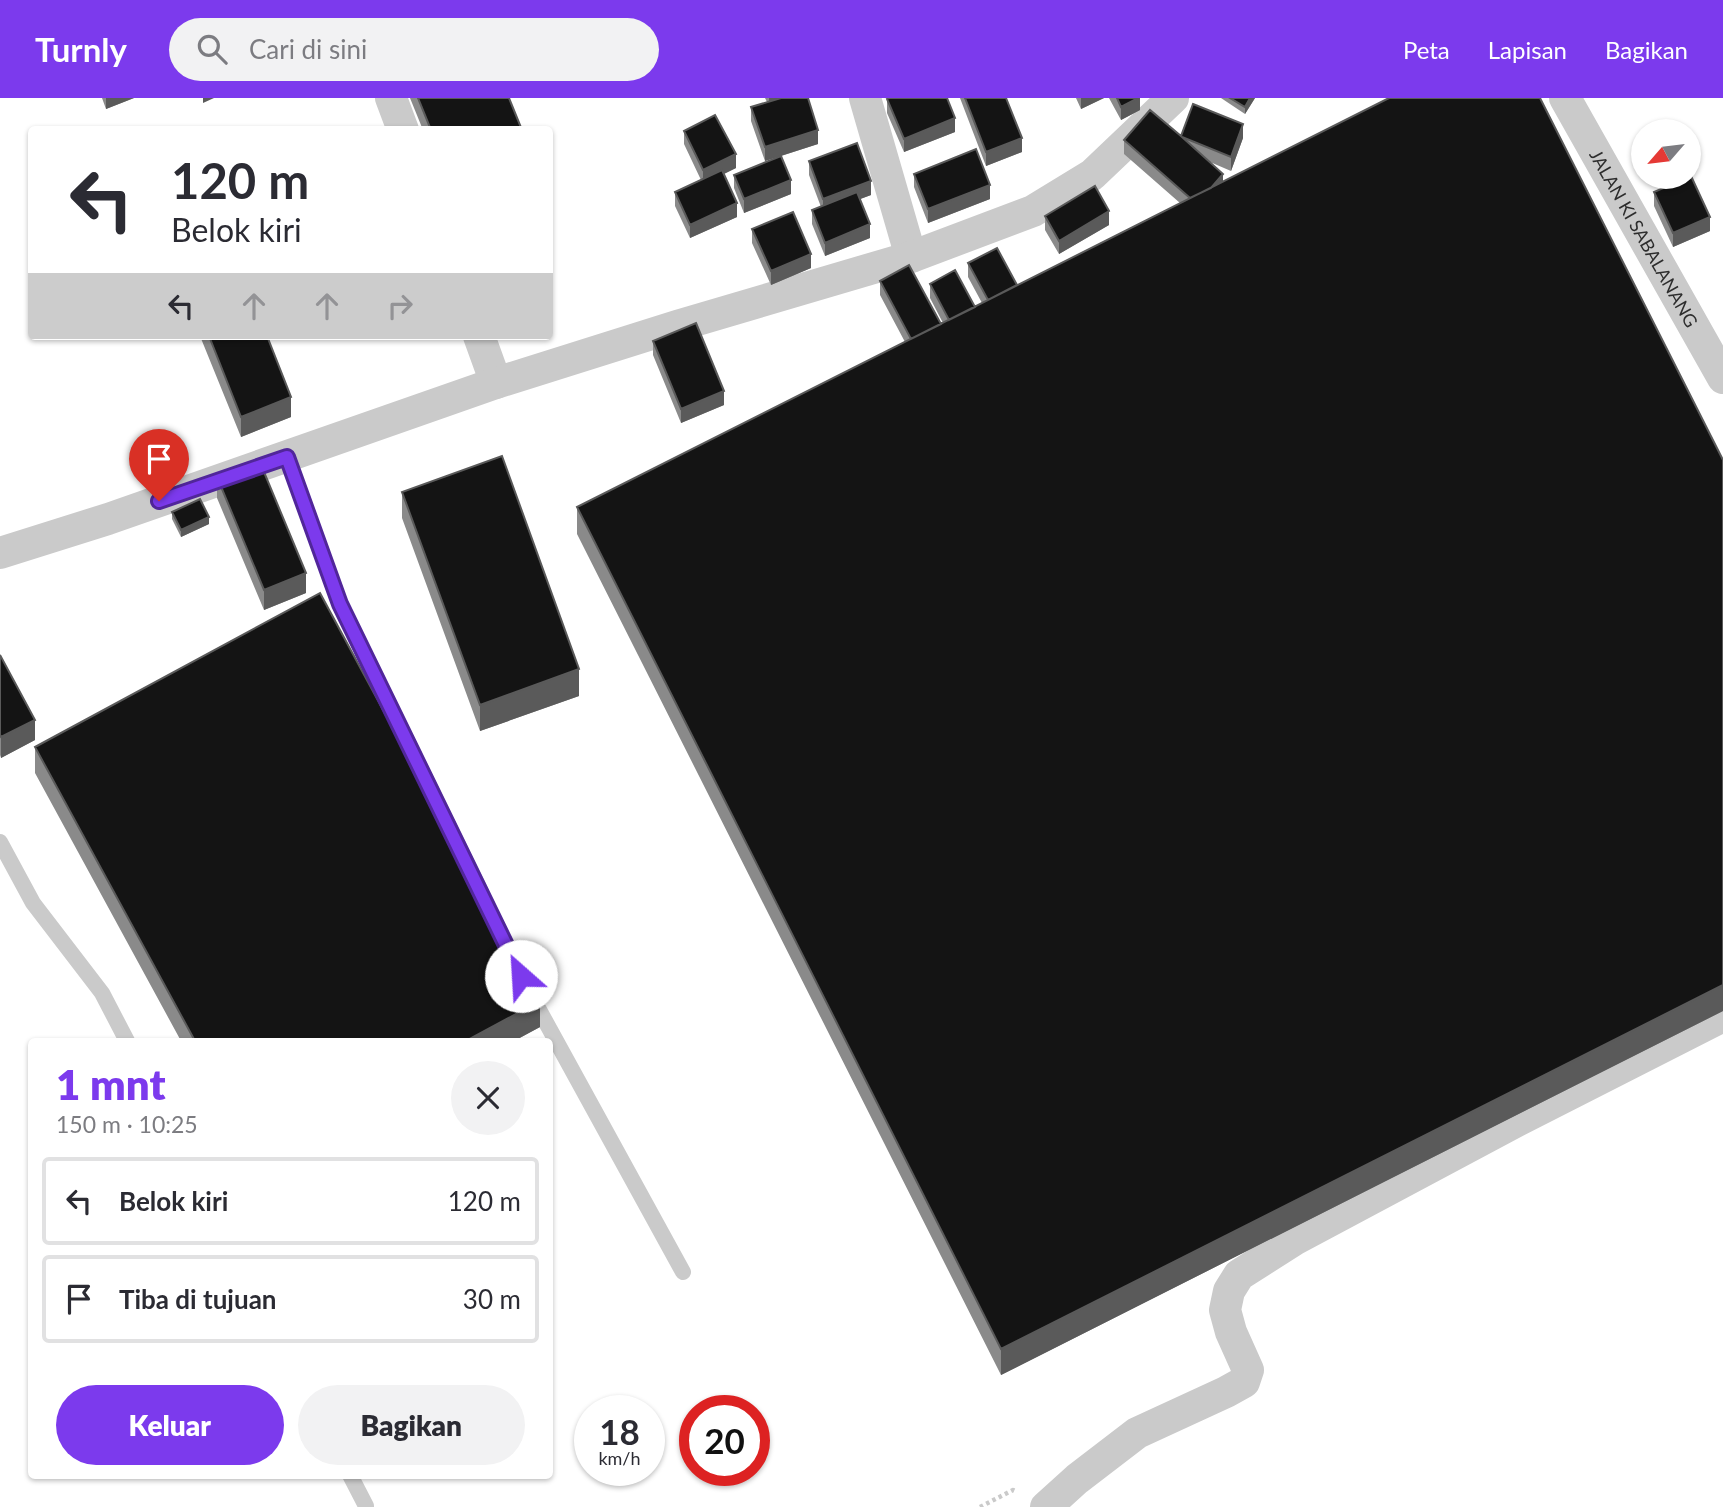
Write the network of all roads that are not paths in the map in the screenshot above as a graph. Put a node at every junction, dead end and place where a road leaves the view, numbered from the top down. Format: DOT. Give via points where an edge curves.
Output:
graph roads {
  1 [pos="391,98"];
  2 [pos="865,98"];
  3 [pos="1173,98"];
  4 [pos="1565,98"];
  5 [pos="402,126"];
  6 [pos="912,257"];
  7 [pos="480,340"];
  8 [pos="1723,378"];
  9 [pos="496,383"];
  10 [pos="287,457"];
  11 [pos="0,552"];
  12 [pos="0,842"];
  13 [pos="485,901"];
  14 [pos="527,988"];
  15 [pos="1723,1016"];
  16 [pos="125,1038"];
  17 [pos="553,1038"];
  18 [pos="553,1039"];
  19 [pos="683,1272"];
  20 [pos="352,1479"];
  21 [pos="366,1506"];
  22 [pos="1046,1507"];
  1 -- 5 [label="street"];
  2 -- 6 [label="street"];
  3 -- 6 [label="street" via="1092,176 1033,211"];
  4 -- 8 [label="street, JALAN KI SABALANANG"];
  6 -- 9 [label="street"];
  7 -- 9 [label="street"];
  9 -- 10 [label="street"];
  10 -- 11 [label="street"];
  10 -- 13 [label="lane" via="340,604"];
  12 -- 16 [label="lane" via="33,903 102,993"];
  14 -- 17 [label="lane"];
  15 -- 22 [label="street" via="1294,1240 1239,1275 1225,1310 1248,1370 1244,1382 1137,1433"];
  18 -- 19 [label="lane"];
  20 -- 21 [label="lane"];
}
